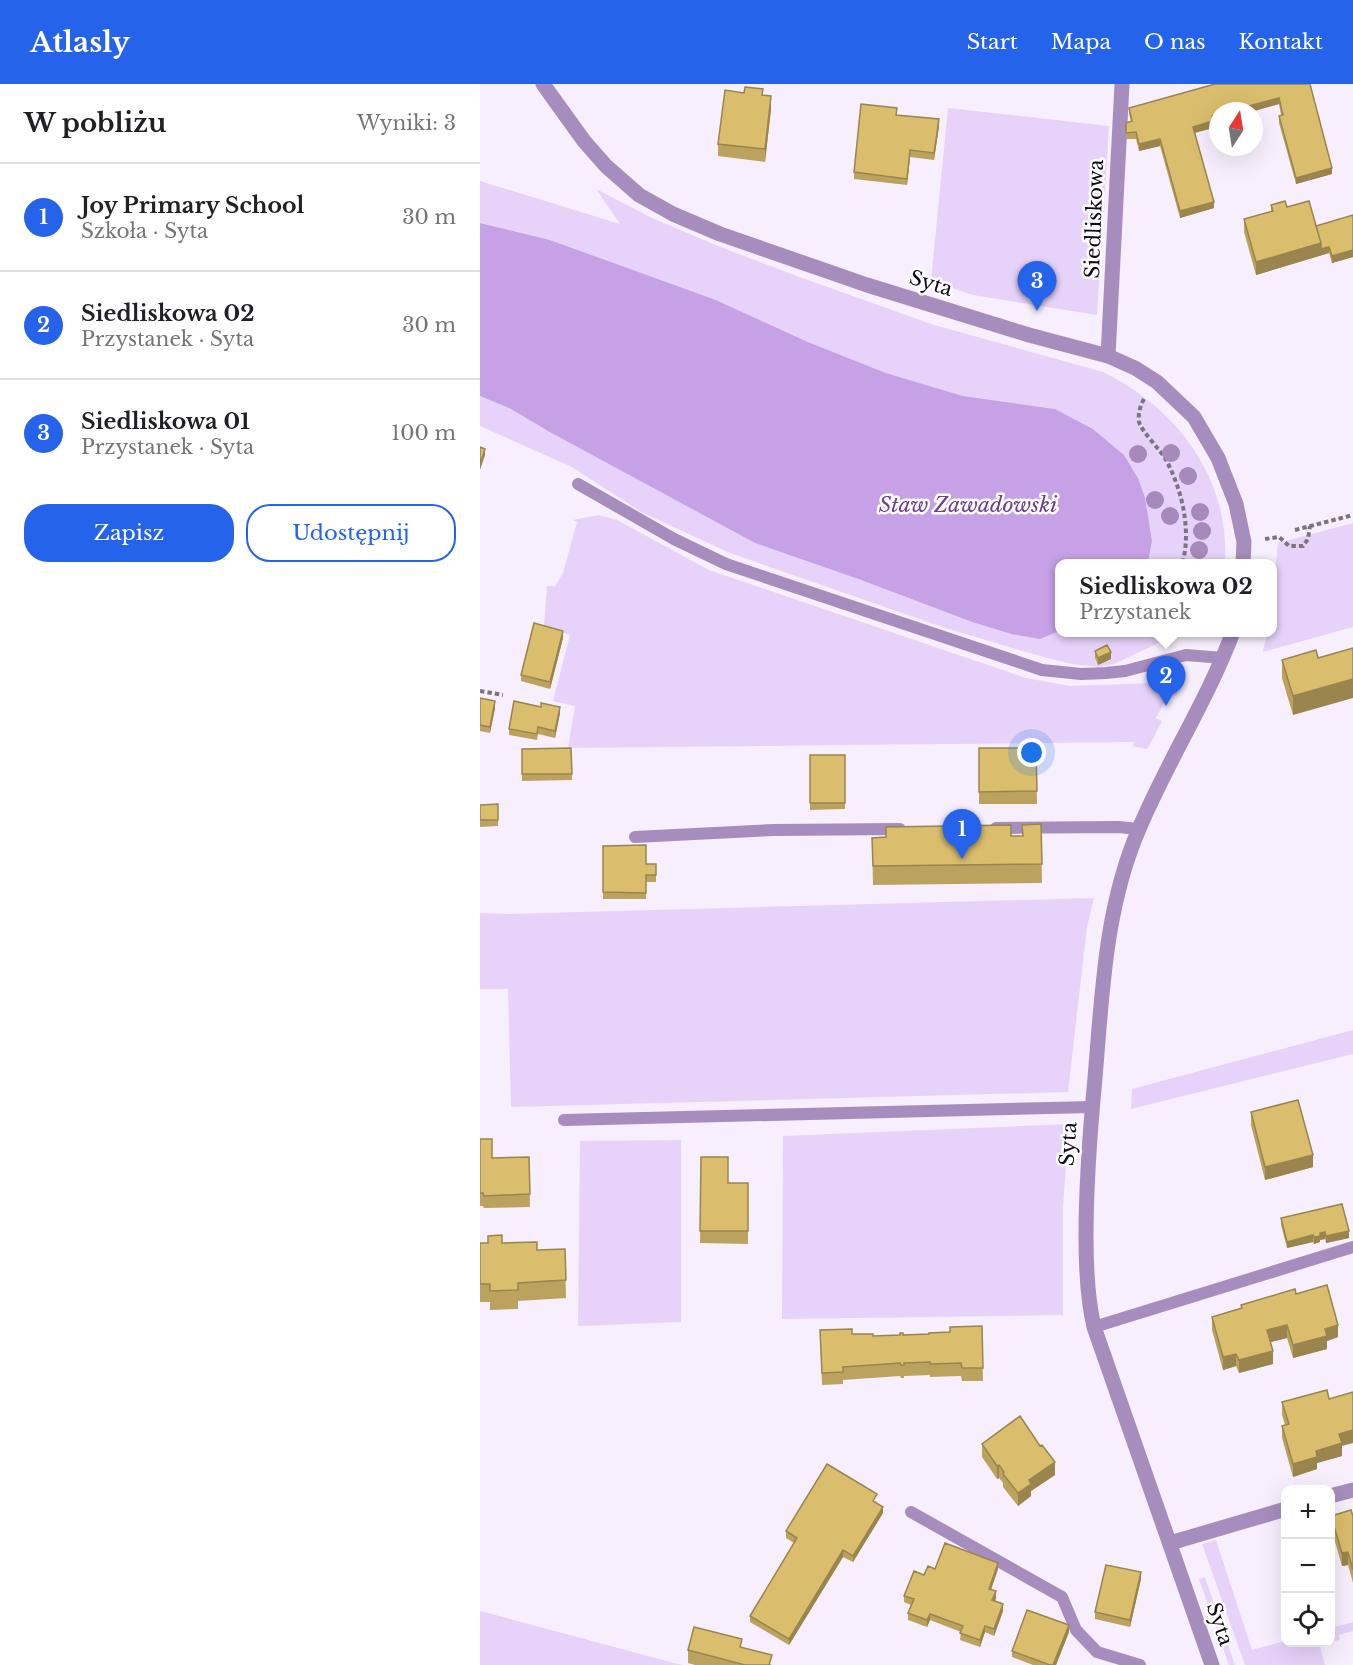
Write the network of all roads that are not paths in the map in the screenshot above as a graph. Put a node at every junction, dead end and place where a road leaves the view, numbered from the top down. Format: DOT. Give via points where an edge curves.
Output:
graph roads {
  1 [pos="543,84"];
  2 [pos="1122,84"];
  3 [pos="1108,356"];
  4 [pos="578,483"];
  5 [pos="1244,559"];
  6 [pos="1231,637"];
  7 [pos="1223,658"];
  8 [pos="987,828"];
  9 [pos="916,829"];
  10 [pos="1138,829"];
  11 [pos="634,837"];
  12 [pos="1092,1107"];
  13 [pos="564,1120"];
  14 [pos="1353,1247"];
  15 [pos="1094,1327"];
  16 [pos="1353,1490"];
  17 [pos="1335,1495"];
  18 [pos="1281,1510"];
  19 [pos="911,1512"];
  20 [pos="1170,1543"];
  21 [pos="1140,1665"];
  22 [pos="1212,1665"];
  1 -- 3 [label="street, Syta" via="606,166 639,195 673,214 867,285"];
  2 -- 3 [label="street, Siedliskowa"];
  3 -- 5 [label="street, Syta" via="1157,382 1194,417 1218,458 1236,504"];
  4 -- 7 [label="lane" via="674,539 726,564 1042,670 1106,674 1186,656"];
  6 -- 7 [label="street, Syta"];
  7 -- 10 [label="street, Syta"];
  8 -- 10 [label="lane"];
  9 -- 11 [label="lane" via="773,830"];
  10 -- 12 [label="street, Syta" via="1113,915"];
  12 -- 13 [label="lane"];
  12 -- 15 [label="street, Syta" via="1086,1214"];
  14 -- 15 [label="lane"];
  15 -- 20 [label="street, Syta"];
  16 -- 17 [label="street"];
  18 -- 20 [label="street"];
  19 -- 21 [label="lane" via="1062,1597 1076,1630 1096,1652"];
  20 -- 22 [label="street, Syta"];
}
